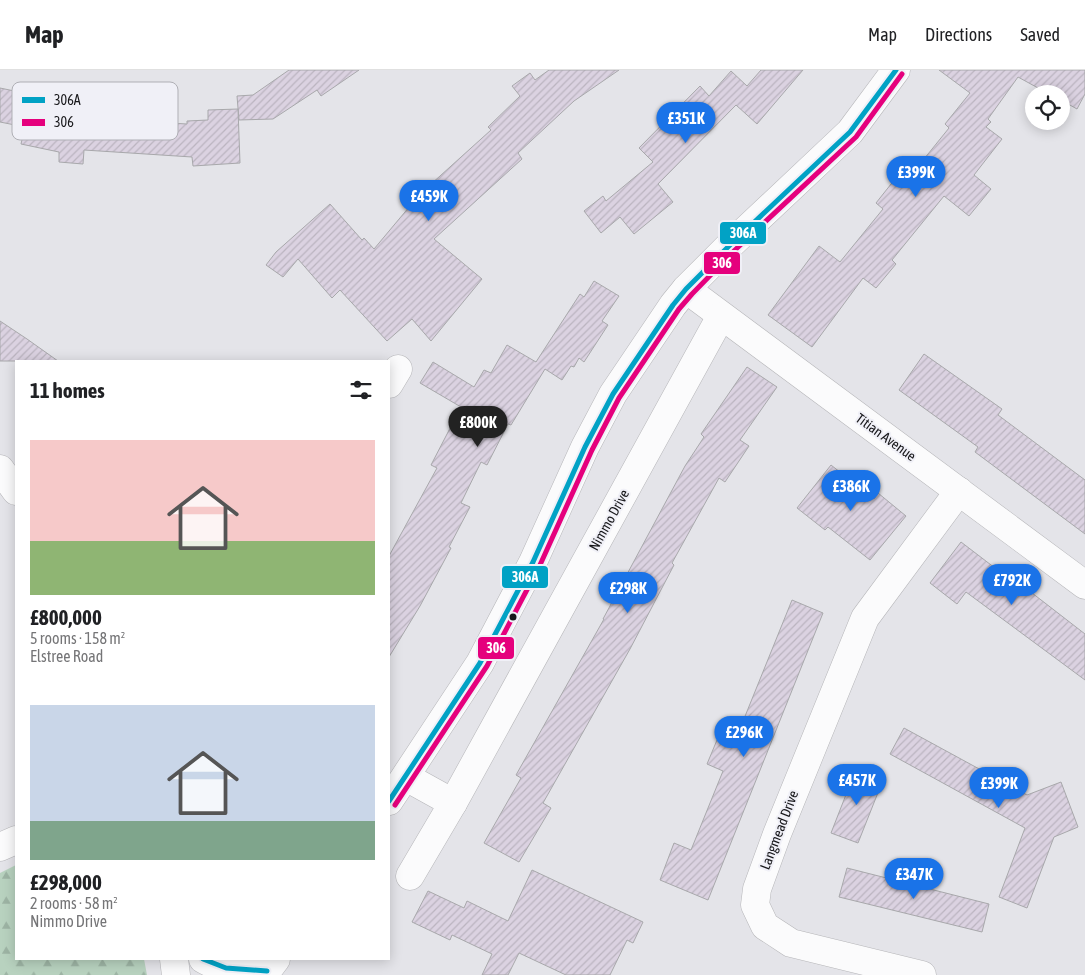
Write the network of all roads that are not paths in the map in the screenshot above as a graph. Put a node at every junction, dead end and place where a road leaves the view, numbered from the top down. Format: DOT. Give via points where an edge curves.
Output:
graph roads {
  1 [pos="896,70"];
  2 [pos="686,289"];
  3 [pos="722,316"];
  4 [pos="0,469"];
  5 [pos="15,491"];
  6 [pos="959,491"];
  7 [pos="1085,585"];
  8 [pos="406,776"];
  9 [pos="390,800"];
  10 [pos="452,803"];
  11 [pos="15,840"];
  12 [pos="0,847"];
  13 [pos="410,876"];
  14 [pos="174,960"];
  15 [pos="204,960"];
  16 [pos="269,968"];
  17 [pos="176,975"];
  18 [pos="922,975"];
  1 -- 2 [label="street" via="850,132"];
  2 -- 3 [label="street, Titian Avenue"];
  2 -- 8 [label="street" via="613,394 585,447 534,562 480,663"];
  3 -- 6 [label="street, Titian Avenue"];
  3 -- 10 [label="street, Nimmo Drive"];
  4 -- 5 [label="street"];
  6 -- 7 [label="street, Titian Avenue"];
  6 -- 18 [label="street, Langmead Drive" via="865,618 776,834 757,889 755,905 765,926 791,943"];
  8 -- 9 [label="street"];
  8 -- 10 [label="street"];
  10 -- 13 [label="street, Nimmo Drive"];
  11 -- 12 [label="street"];
  14 -- 17 [label="street"];
  15 -- 16 [label="street" via="214,966 239,971"];
}
